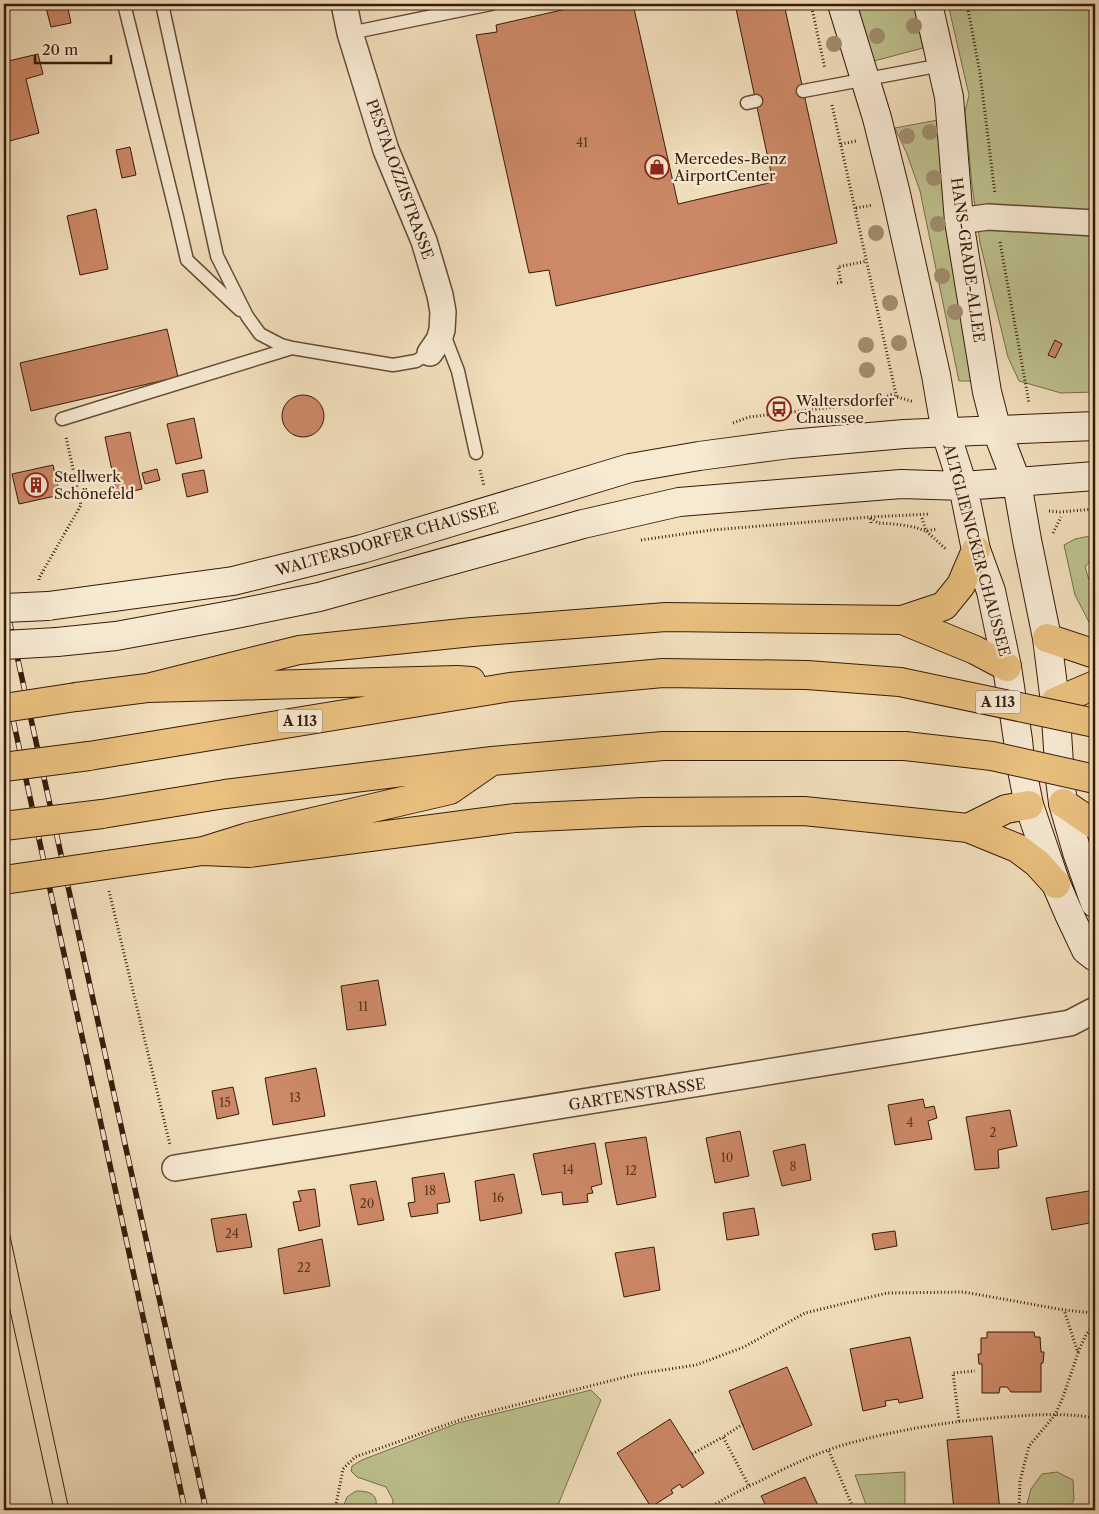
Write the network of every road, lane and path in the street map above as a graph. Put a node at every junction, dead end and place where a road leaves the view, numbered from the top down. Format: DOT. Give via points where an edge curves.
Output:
graph roads {
  1 [pos="124,4"];
  2 [pos="162,4"];
  3 [pos="344,4"];
  4 [pos="491,4"];
  5 [pos="811,4"];
  6 [pos="842,4"];
  7 [pos="928,4"];
  8 [pos="350,32"];
  9 [pos="942,65"];
  10 [pos="865,79"];
  11 [pos="828,87"];
  12 [pos="803,92"];
  13 [pos="862,140"];
  14 [pos="841,144"];
  15 [pos="876,204"];
  16 [pos="856,208"];
  17 [pos="959,221"];
  18 [pos="1095,223"];
  19 [pos="867,261"];
  20 [pos="837,283"];
  21 [pos="247,316"];
  22 [pos="442,330"];
  23 [pos="292,348"];
  24 [pos="430,353"];
  25 [pos="897,400"];
  26 [pos="62,419"];
  27 [pos="1095,426"];
  28 [pos="997,432"];
  29 [pos="946,433"];
  30 [pos="476,453"];
  31 [pos="1095,476"];
  32 [pos="1017,483"];
  33 [pos="963,486"];
  34 [pos="1095,509"];
  35 [pos="1066,511"];
  36 [pos="915,515"];
  37 [pos="870,518"];
  38 [pos="922,518"];
  39 [pos="871,523"];
  40 [pos="936,529"];
  41 [pos="926,531"];
  42 [pos="632,542"];
  43 [pos="964,553"];
  44 [pos="4,608"];
  45 [pos="902,620"];
  46 [pos="1047,638"];
  47 [pos="4,645"];
  48 [pos="1095,654"];
  49 [pos="1007,667"];
  50 [pos="1095,685"];
  51 [pos="510,687"];
  52 [pos="147,688"];
  53 [pos="1055,702"];
  54 [pos="4,708"];
  55 [pos="1095,723"];
  56 [pos="1019,750"];
  57 [pos="492,761"];
  58 [pos="4,767"];
  59 [pos="1095,779"];
  60 [pos="1050,794"];
  61 [pos="1095,825"];
  62 [pos="4,826"];
  63 [pos="968,828"];
  64 [pos="203,851"];
  65 [pos="4,880"];
  66 [pos="1056,884"];
  67 [pos="1095,903"];
  68 [pos="1095,957"];
  69 [pos="1095,1010"];
  70 [pos="148,1056"];
  71 [pos="175,1168"];
  72 [pos="1064,1310"];
  73 [pos="1095,1313"];
  74 [pos="1095,1323"];
  75 [pos="1078,1353"];
  76 [pos="975,1371"];
  77 [pos="1055,1415"];
  78 [pos="1095,1418"];
  79 [pos="959,1421"];
  80 [pos="743,1424"];
  81 [pos="723,1438"];
  82 [pos="829,1451"];
  83 [pos="692,1454"];
  84 [pos="749,1486"];
  85 [pos="336,1510"];
  86 [pos="707,1510"];
  87 [pos="854,1510"];
  88 [pos="1019,1510"];
  1 -- 21 [label="lane" via="187,260"];
  2 -- 21 [label="lane" via="216,256"];
  3 -- 8 [label="street, PESTALOZZISTRASSE"];
  4 -- 8 [label="lane"];
  5 -- 11 [label="path"];
  6 -- 10 [label="main road"];
  7 -- 9 [label="main road, HANS-GRADE-ALLEE"];
  8 -- 22 [label="street, PESTALOZZISTRASSE" via="386,150 424,241 440,295"];
  9 -- 10 [label="lane"];
  9 -- 17 [label="main road, HANS-GRADE-ALLEE" via="949,97"];
  10 -- 11 [label="lane"];
  10 -- 29 [label="main road" via="896,194"];
  11 -- 12 [label="lane"];
  11 -- 14 [label="path"];
  13 -- 14 [label="path"];
  14 -- 16 [label="path"];
  15 -- 16 [label="path"];
  16 -- 19 [label="path"];
  17 -- 18 [label="street" via="988,217"];
  17 -- 28 [label="main road, HANS-GRADE-ALLEE"];
  19 -- 20 [label="path" via="838,267 841,282"];
  19 -- 25 [label="path"];
  21 -- 23 [label="lane" via="260,334"];
  22 -- 24 [label="street, PESTALOZZISTRASSE"];
  22 -- 30 [label="lane" via="458,371"];
  23 -- 24 [label="lane" via="393,365 416,361"];
  23 -- 26 [label="lane"];
  27 -- 28 [label="main road, WALTERSDORFER CHAUSSEE"];
  28 -- 29 [label="main road, WALTERSDORFER CHAUSSEE"];
  28 -- 32 [label="main road, HANS-GRADE-ALLEE"];
  29 -- 33 [label="main road, ALTGLIENICKER CHAUSSEE"];
  29 -- 44 [label="main road, WALTERSDORFER CHAUSSEE, bridge" via="790,444 630,468 362,549 233,582 48,606"];
  31 -- 32 [label="main road"];
  32 -- 33 [label="main road"];
  32 -- 46 [label="main road, ALTGLIENICKER CHAUSSEE"];
  33 -- 43 [label="main road, ALTGLIENICKER CHAUSSEE"];
  33 -- 47 [label="main road, bridge" via="892,485 679,502 583,524 319,597 116,636"];
  34 -- 35 [label="path"];
  36 -- 37 [label="path"];
  37 -- 39 [label="path"];
  37 -- 41 [label="path" via="878,523"];
  37 -- 42 [label="path" via="712,530"];
  38 -- 41 [label="path"];
  40 -- 41 [label="path"];
  41 -- 43 [label="path"];
  43 -- 45 [label="highway" via="961,585 944,606"];
  43 -- 49 [label="main road, ALTGLIENICKER CHAUSSEE" via="991,591"];
  45 -- 49 [label="highway"];
  45 -- 52 [label="highway" via="666,617 472,632 299,650"];
  46 -- 48 [label="highway"];
  46 -- 53 [label="main road, ALTGLIENICKER CHAUSSEE"];
  49 -- 53 [label="main road, ALTGLIENICKER CHAUSSEE" via="1032,682"];
  49 -- 56 [label="main road, ALTGLIENICKER CHAUSSEE"];
  50 -- 53 [label="highway"];
  51 -- 52 [label="highway" via="457,680"];
  51 -- 55 [label="highway, A 113, bridge" via="663,673 807,674 900,682"];
  51 -- 58 [label="highway, A 113, bridge"];
  52 -- 54 [label="highway, bridge"];
  53 -- 56 [label="main road"];
  53 -- 60 [label="main road, ALTGLIENICKER CHAUSSEE"];
  56 -- 60 [label="main road, ALTGLIENICKER CHAUSSEE"];
  57 -- 59 [label="highway, bridge" via="663,746 905,746 982,755"];
  57 -- 62 [label="highway, bridge" via="225,794"];
  57 -- 64 [label="highway" via="450,790 248,837"];
  60 -- 61 [label="highway"];
  60 -- 63 [label="highway" via="1006,809"];
  60 -- 66 [label="main road, ALTGLIENICKER CHAUSSEE"];
  60 -- 67 [label="main road, ALTGLIENICKER CHAUSSEE"];
  63 -- 64 [label="highway" via="804,811 643,812 515,818 249,853"];
  63 -- 66 [label="highway" via="1017,848 1037,863"];
  64 -- 65 [label="highway, bridge"];
  66 -- 68 [label="main road, ALTGLIENICKER CHAUSSEE" via="1086,950"];
  69 -- 71 [label="street, GARTENSTRASSE" via="1070,1023"];
  70 -- 71 [label="path"];
  72 -- 73 [label="path"];
  72 -- 75 [label="path"];
  72 -- 85 [label="path" via="964,1292 887,1293 805,1313 744,1347 696,1365 637,1374 465,1418 355,1457 343,1469"];
  74 -- 75 [label="path"];
  75 -- 77 [label="path"];
  76 -- 79 [label="path" via="953,1373"];
  77 -- 78 [label="path"];
  77 -- 79 [label="path"];
  77 -- 88 [label="path" via="1029,1446 1020,1481"];
  79 -- 82 [label="path" via="857,1441"];
  80 -- 81 [label="path"];
  81 -- 83 [label="path"];
  81 -- 84 [label="path"];
  82 -- 84 [label="path"];
  82 -- 87 [label="path"];
  84 -- 86 [label="path"];
}
